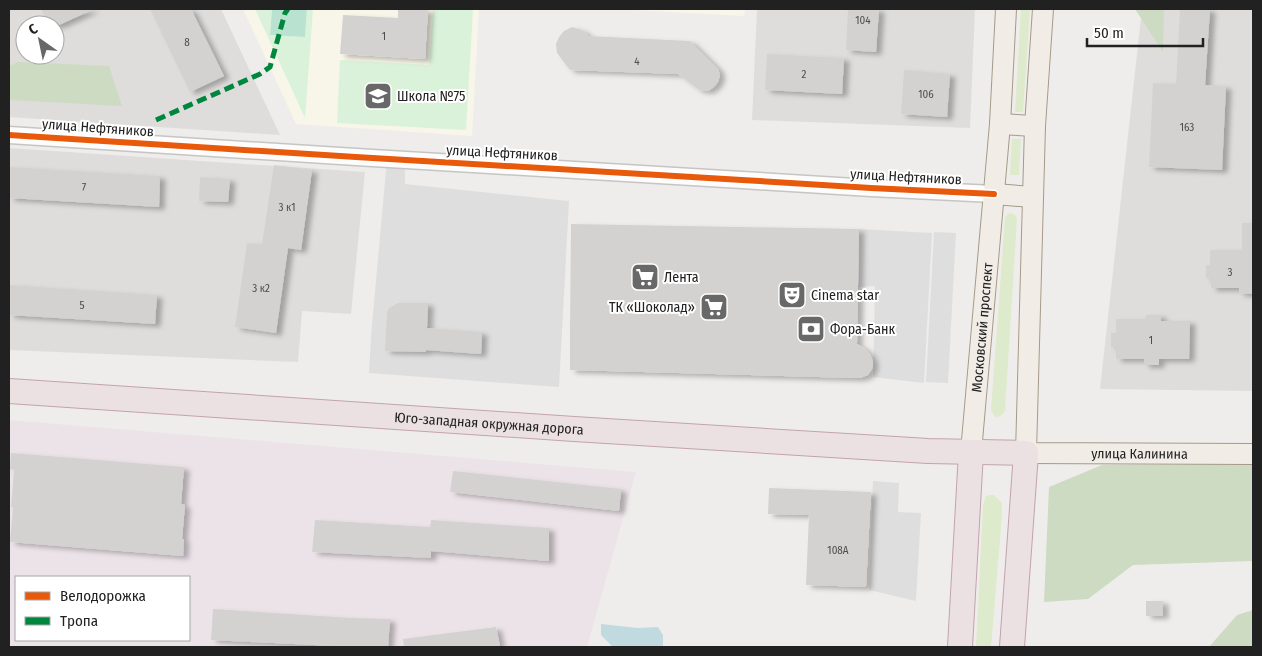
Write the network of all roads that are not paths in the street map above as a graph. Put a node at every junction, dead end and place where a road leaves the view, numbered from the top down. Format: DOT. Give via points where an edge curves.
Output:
graph roads {
  1 [pos="1006,9"];
  2 [pos="1043,9"];
  3 [pos="1000,124"];
  4 [pos="1035,126"];
  5 [pos="9,134"];
  6 [pos="994,194"];
  7 [pos="1033,197"];
  8 [pos="9,391"];
  9 [pos="971,452"];
  10 [pos="1026,453"];
  11 [pos="1253,454"];
  12 [pos="960,647"];
  13 [pos="1012,647"];
  1 -- 3 [label="main road, Московский проспект"];
  2 -- 4 [label="main road"];
  3 -- 4 [label="main road"];
  3 -- 6 [label="main road, Московский проспект"];
  4 -- 7 [label="main road"];
  5 -- 6 [label="street, улица Нефтяников"];
  6 -- 7 [label="main road, улица Нефтяников"];
  6 -- 9 [label="main road, Московский проспект"];
  7 -- 10 [label="main road"];
  8 -- 9 [label="highway, Юго-западная окружная дорога"];
  9 -- 10 [label="highway, Юго-западная окружная дорога"];
  9 -- 12 [label="highway, Московский проспект"];
  10 -- 11 [label="main road, улица Калинина"];
  10 -- 13 [label="highway"];
}
